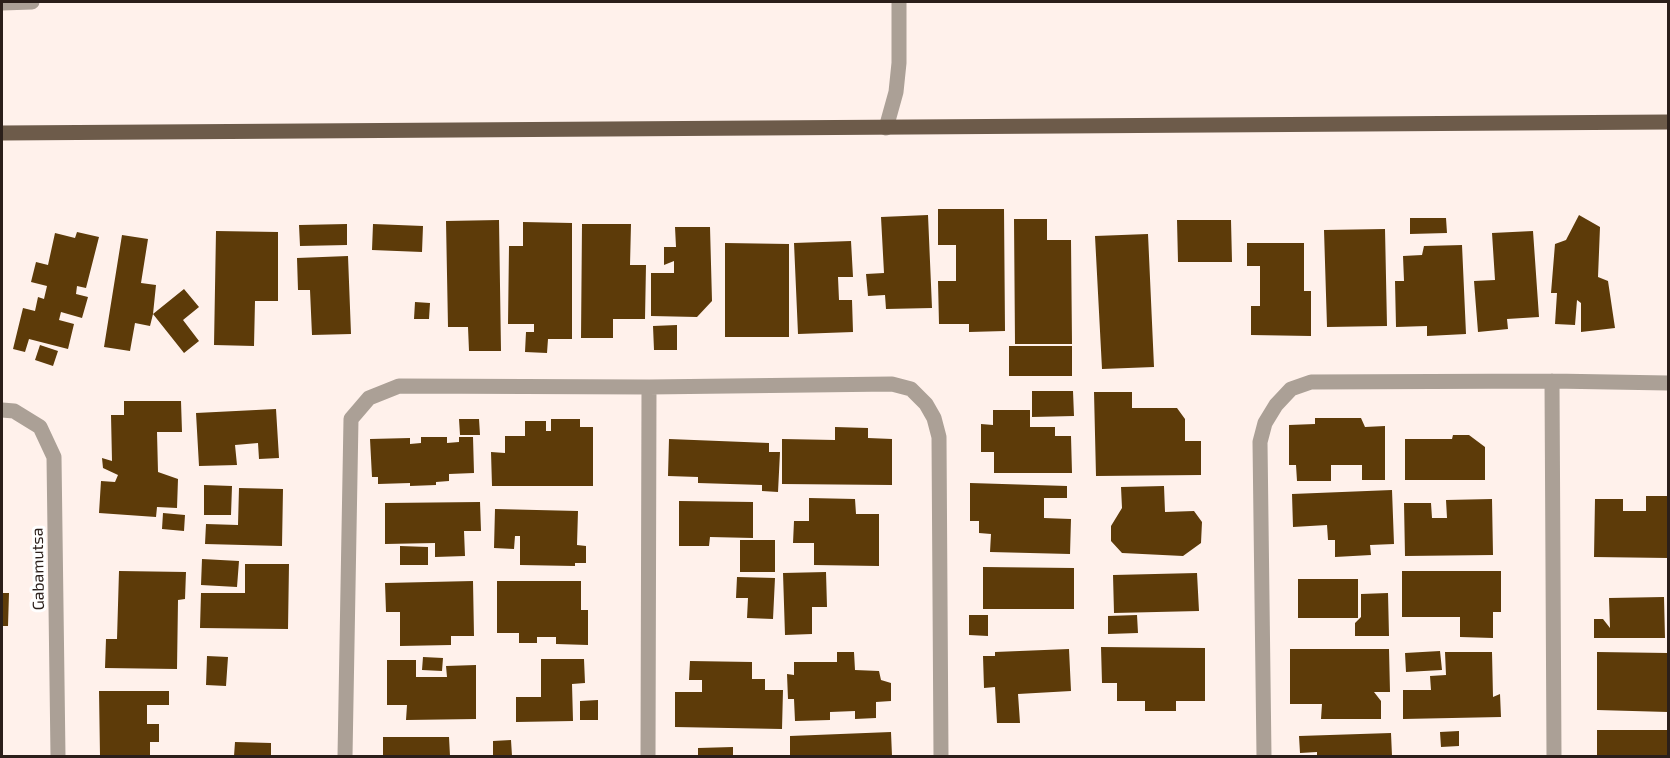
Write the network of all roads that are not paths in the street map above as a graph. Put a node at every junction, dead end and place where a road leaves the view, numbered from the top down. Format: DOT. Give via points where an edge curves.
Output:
graph roads {
  1 [pos="32,2"];
  2 [pos="899,2"];
  3 [pos="2,3"];
  4 [pos="1668,122"];
  5 [pos="886,128"];
  6 [pos="2,133"];
  7 [pos="1552,381"];
  8 [pos="1668,383"];
  9 [pos="649,387"];
  10 [pos="2,410"];
  11 [pos="58,756"];
  12 [pos="345,756"];
  13 [pos="648,756"];
  14 [pos="941,756"];
  15 [pos="1264,756"];
  16 [pos="1554,756"];
  1 -- 3 [label="street"];
  2 -- 5 [label="street" via="899,63"];
  4 -- 5 [label="main road"];
  5 -- 6 [label="main road"];
  7 -- 8 [label="street"];
  7 -- 15 [label="street" via="1311,382 1291,389 1276,405 1260,442"];
  7 -- 16 [label="street"];
  9 -- 12 [label="street" via="399,386 369,398 351,419"];
  9 -- 13 [label="street"];
  9 -- 14 [label="street" via="892,384 911,389 926,404 939,437"];
  10 -- 11 [label="street, Gabamutsa" via="14,411 40,427 54,457"];
}
